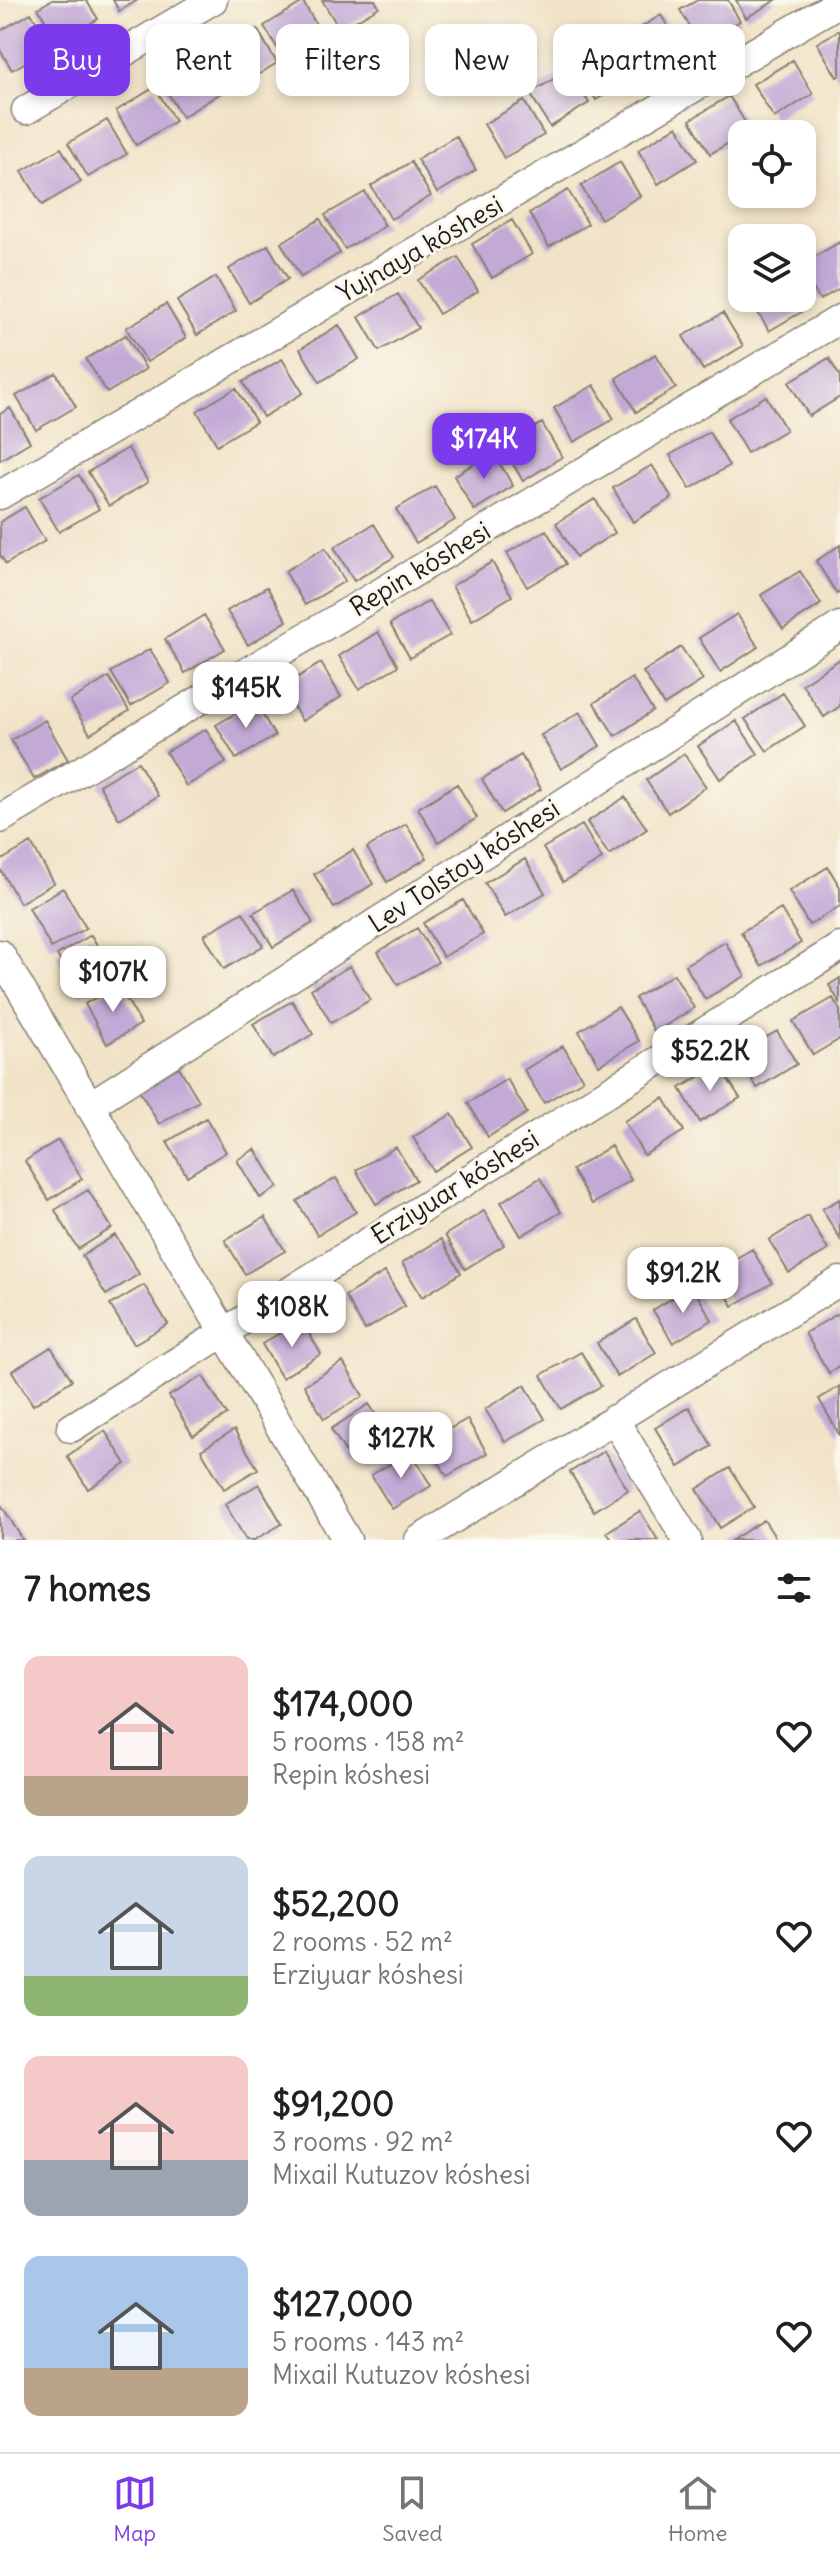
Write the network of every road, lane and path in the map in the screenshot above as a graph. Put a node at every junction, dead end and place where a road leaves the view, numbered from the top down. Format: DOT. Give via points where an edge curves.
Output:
graph roads {
  1 [pos="213,0"];
  2 [pos="840,2"];
  3 [pos="26,110"];
  4 [pos="840,319"];
  5 [pos="0,495"];
  6 [pos="840,626"];
  7 [pos="0,819"];
  8 [pos="840,947"];
  9 [pos="0,954"];
  10 [pos="89,1106"];
  11 [pos="840,1281"];
  12 [pos="224,1331"];
  13 [pos="614,1419"];
  14 [pos="71,1428"];
  15 [pos="347,1540"];
  16 [pos="419,1540"];
  17 [pos="687,1540"];
  1 -- 3 [label="street"];
  2 -- 5 [label="street, Yujnaya kóshesi"];
  4 -- 7 [label="street, Repin kóshesi"];
  6 -- 10 [label="street, Lev Tolstoy kóshesi"];
  8 -- 12 [label="street, Erziyuar kóshesi"];
  9 -- 10 [label="street"];
  10 -- 12 [label="street"];
  11 -- 13 [label="street"];
  12 -- 14 [label="street, Erziyuar kóshesi"];
  12 -- 15 [label="street"];
  13 -- 16 [label="street"];
  13 -- 17 [label="street"];
}
